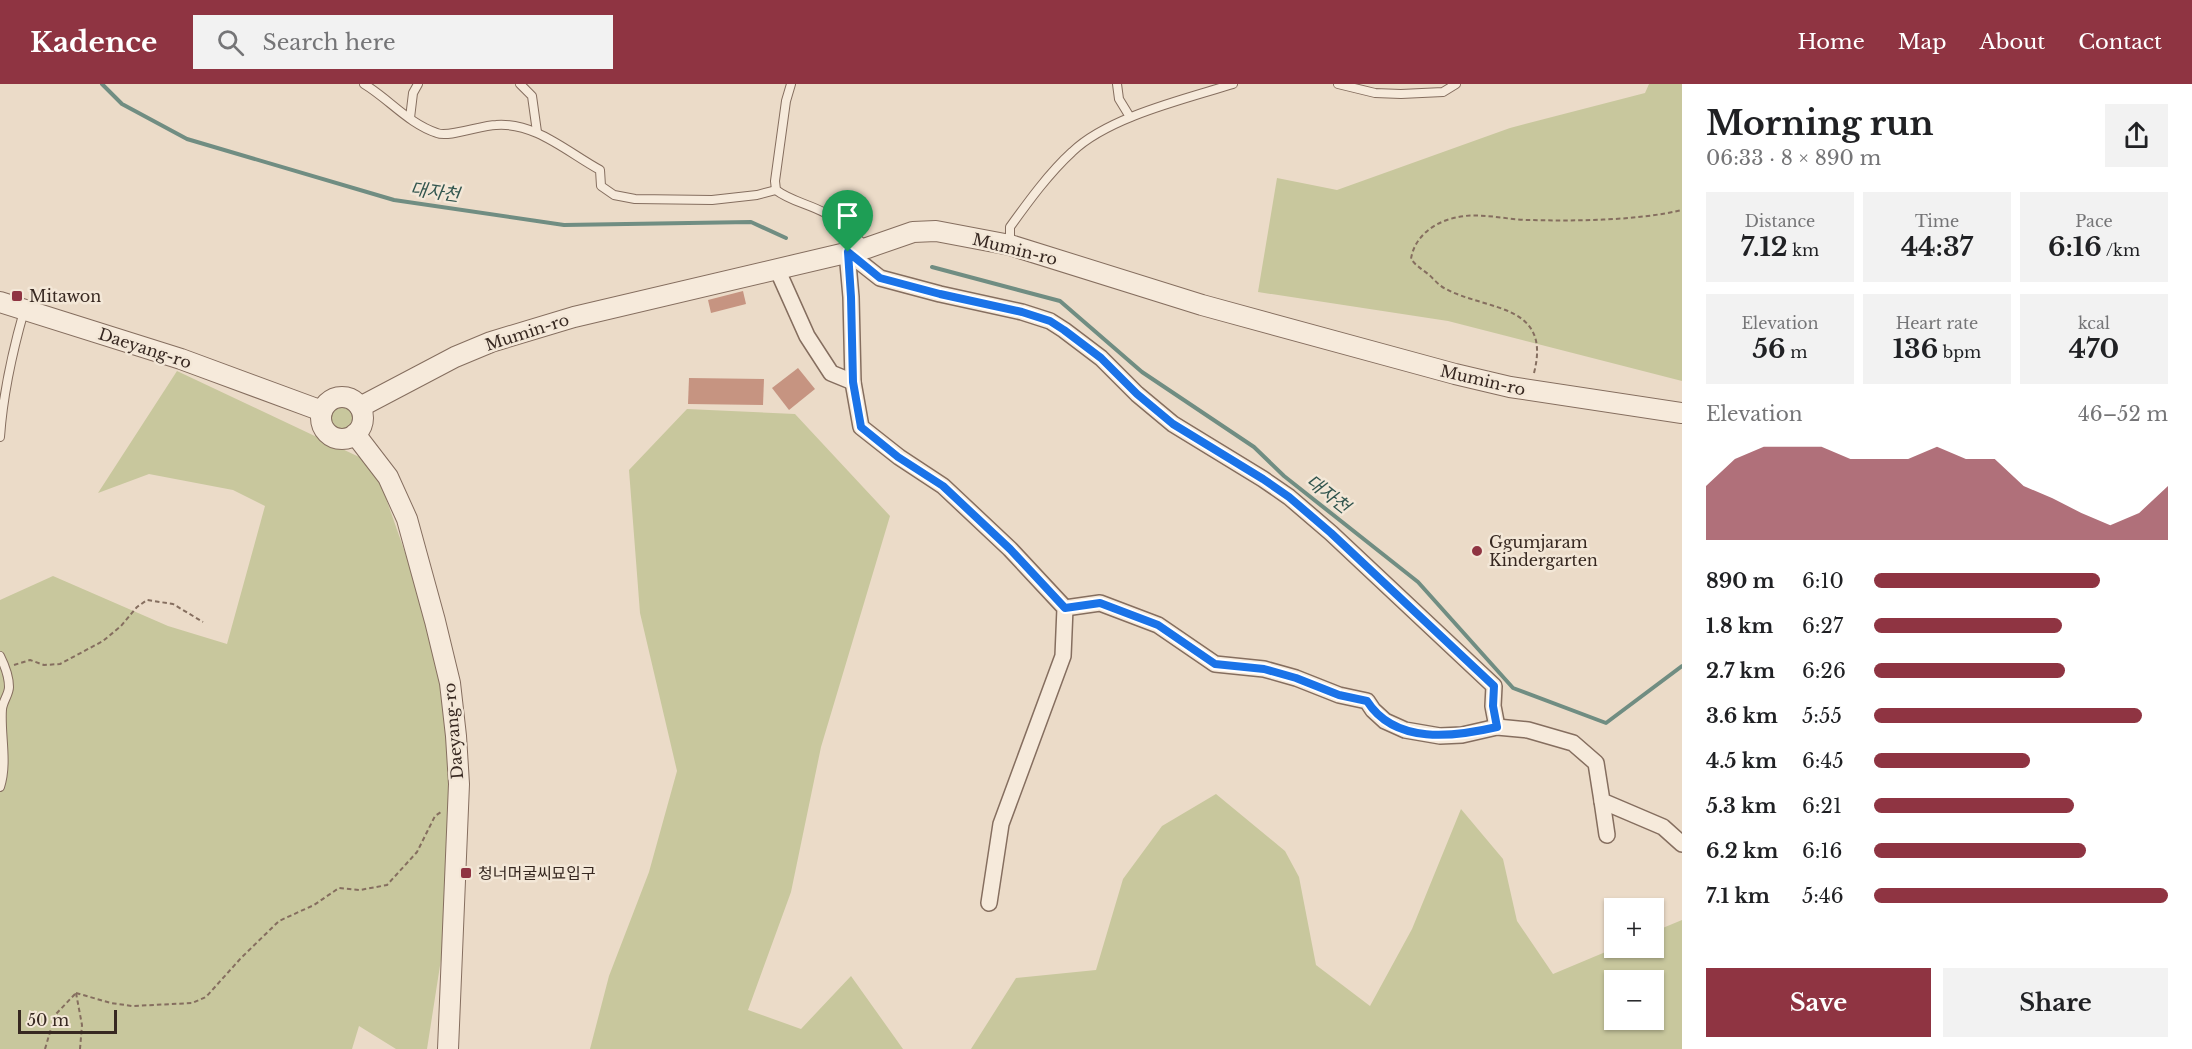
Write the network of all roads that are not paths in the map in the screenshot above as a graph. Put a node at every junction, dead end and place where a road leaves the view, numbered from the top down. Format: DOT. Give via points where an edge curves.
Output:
graph roads {
  1 [pos="364,84"];
  2 [pos="418,84"];
  3 [pos="520,84"];
  4 [pos="791,84"];
  5 [pos="1117,84"];
  6 [pos="1233,84"];
  7 [pos="1341,84"];
  8 [pos="1456,84"];
  9 [pos="1130,117"];
  10 [pos="410,118"];
  11 [pos="537,132"];
  12 [pos="776,190"];
  13 [pos="1010,244"];
  14 [pos="867,248"];
  15 [pos="848,252"];
  16 [pos="777,269"];
  17 [pos="0,302"];
  18 [pos="25,310"];
  19 [pos="853,382"];
  20 [pos="360,407"];
  21 [pos="322,411"];
  22 [pos="1682,413"];
  23 [pos="355,434"];
  24 [pos="0,437"];
  25 [pos="1065,608"];
  26 [pos="0,656"];
  27 [pos="1497,727"];
  28 [pos="0,787"];
  29 [pos="1602,801"];
  30 [pos="1607,835"];
  31 [pos="1682,843"];
  32 [pos="989,903"];
  33 [pos="448,1049"];
  1 -- 10 [label="lane"];
  2 -- 10 [label="lane"];
  3 -- 11 [label="lane" via="532,96"];
  4 -- 12 [label="lane"];
  5 -- 9 [label="lane" via="1119,99"];
  6 -- 9 [label="lane"];
  7 -- 8 [label="lane" via="1375,93 1401,94 1443,92"];
  9 -- 13 [label="lane" via="1072,151 1010,226"];
  10 -- 11 [label="lane" via="439,135 496,124"];
  11 -- 12 [label="lane" via="600,170 601,186 614,195 712,200"];
  12 -- 14 [label="lane" via="827,214"];
  13 -- 14 [label="street, Mumin-ro" via="936,231 913,232"];
  13 -- 22 [label="street, Mumin-ro" via="1202,305 1455,374 1532,391"];
  14 -- 15 [label="street, Mumin-ro"];
  15 -- 16 [label="street, Mumin-ro"];
  15 -- 19 [label="street"];
  15 -- 27 [label="street" via="880,278 1022,312 1064,330 1173,424 1263,479 1331,533 1494,686"];
  16 -- 19 [label="street" via="807,336 831,373"];
  16 -- 20 [label="street, Mumin-ro" via="574,317 491,342"];
  17 -- 18 [label="street, Daeyang-ro"];
  18 -- 21 [label="street, Daeyang-ro" via="181,359"];
  18 -- 24 [label="lane" via="2,404"];
  19 -- 25 [label="street" via="861,427 943,486"];
  20 -- 21 [label="street" via="352,399 338,397 331,399"];
  20 -- 23 [label="street" via="362,423"];
  21 -- 23 [label="street" via="322,425 330,435 343,439"];
  23 -- 33 [label="street, Daeyang-ro" via="388,477 407,519 450,683 458,799"];
  25 -- 27 [label="street" via="1100,603 1158,625 1215,664 1264,669 1367,701 1385,721 1405,730 1440,736"];
  25 -- 32 [label="street" via="1063,656 1001,824"];
  26 -- 28 [label="lane" via="10,689 2,708"];
  27 -- 29 [label="street" via="1528,730 1573,743 1596,763"];
  29 -- 30 [label="street"];
  29 -- 31 [label="street" via="1664,827"];
}
